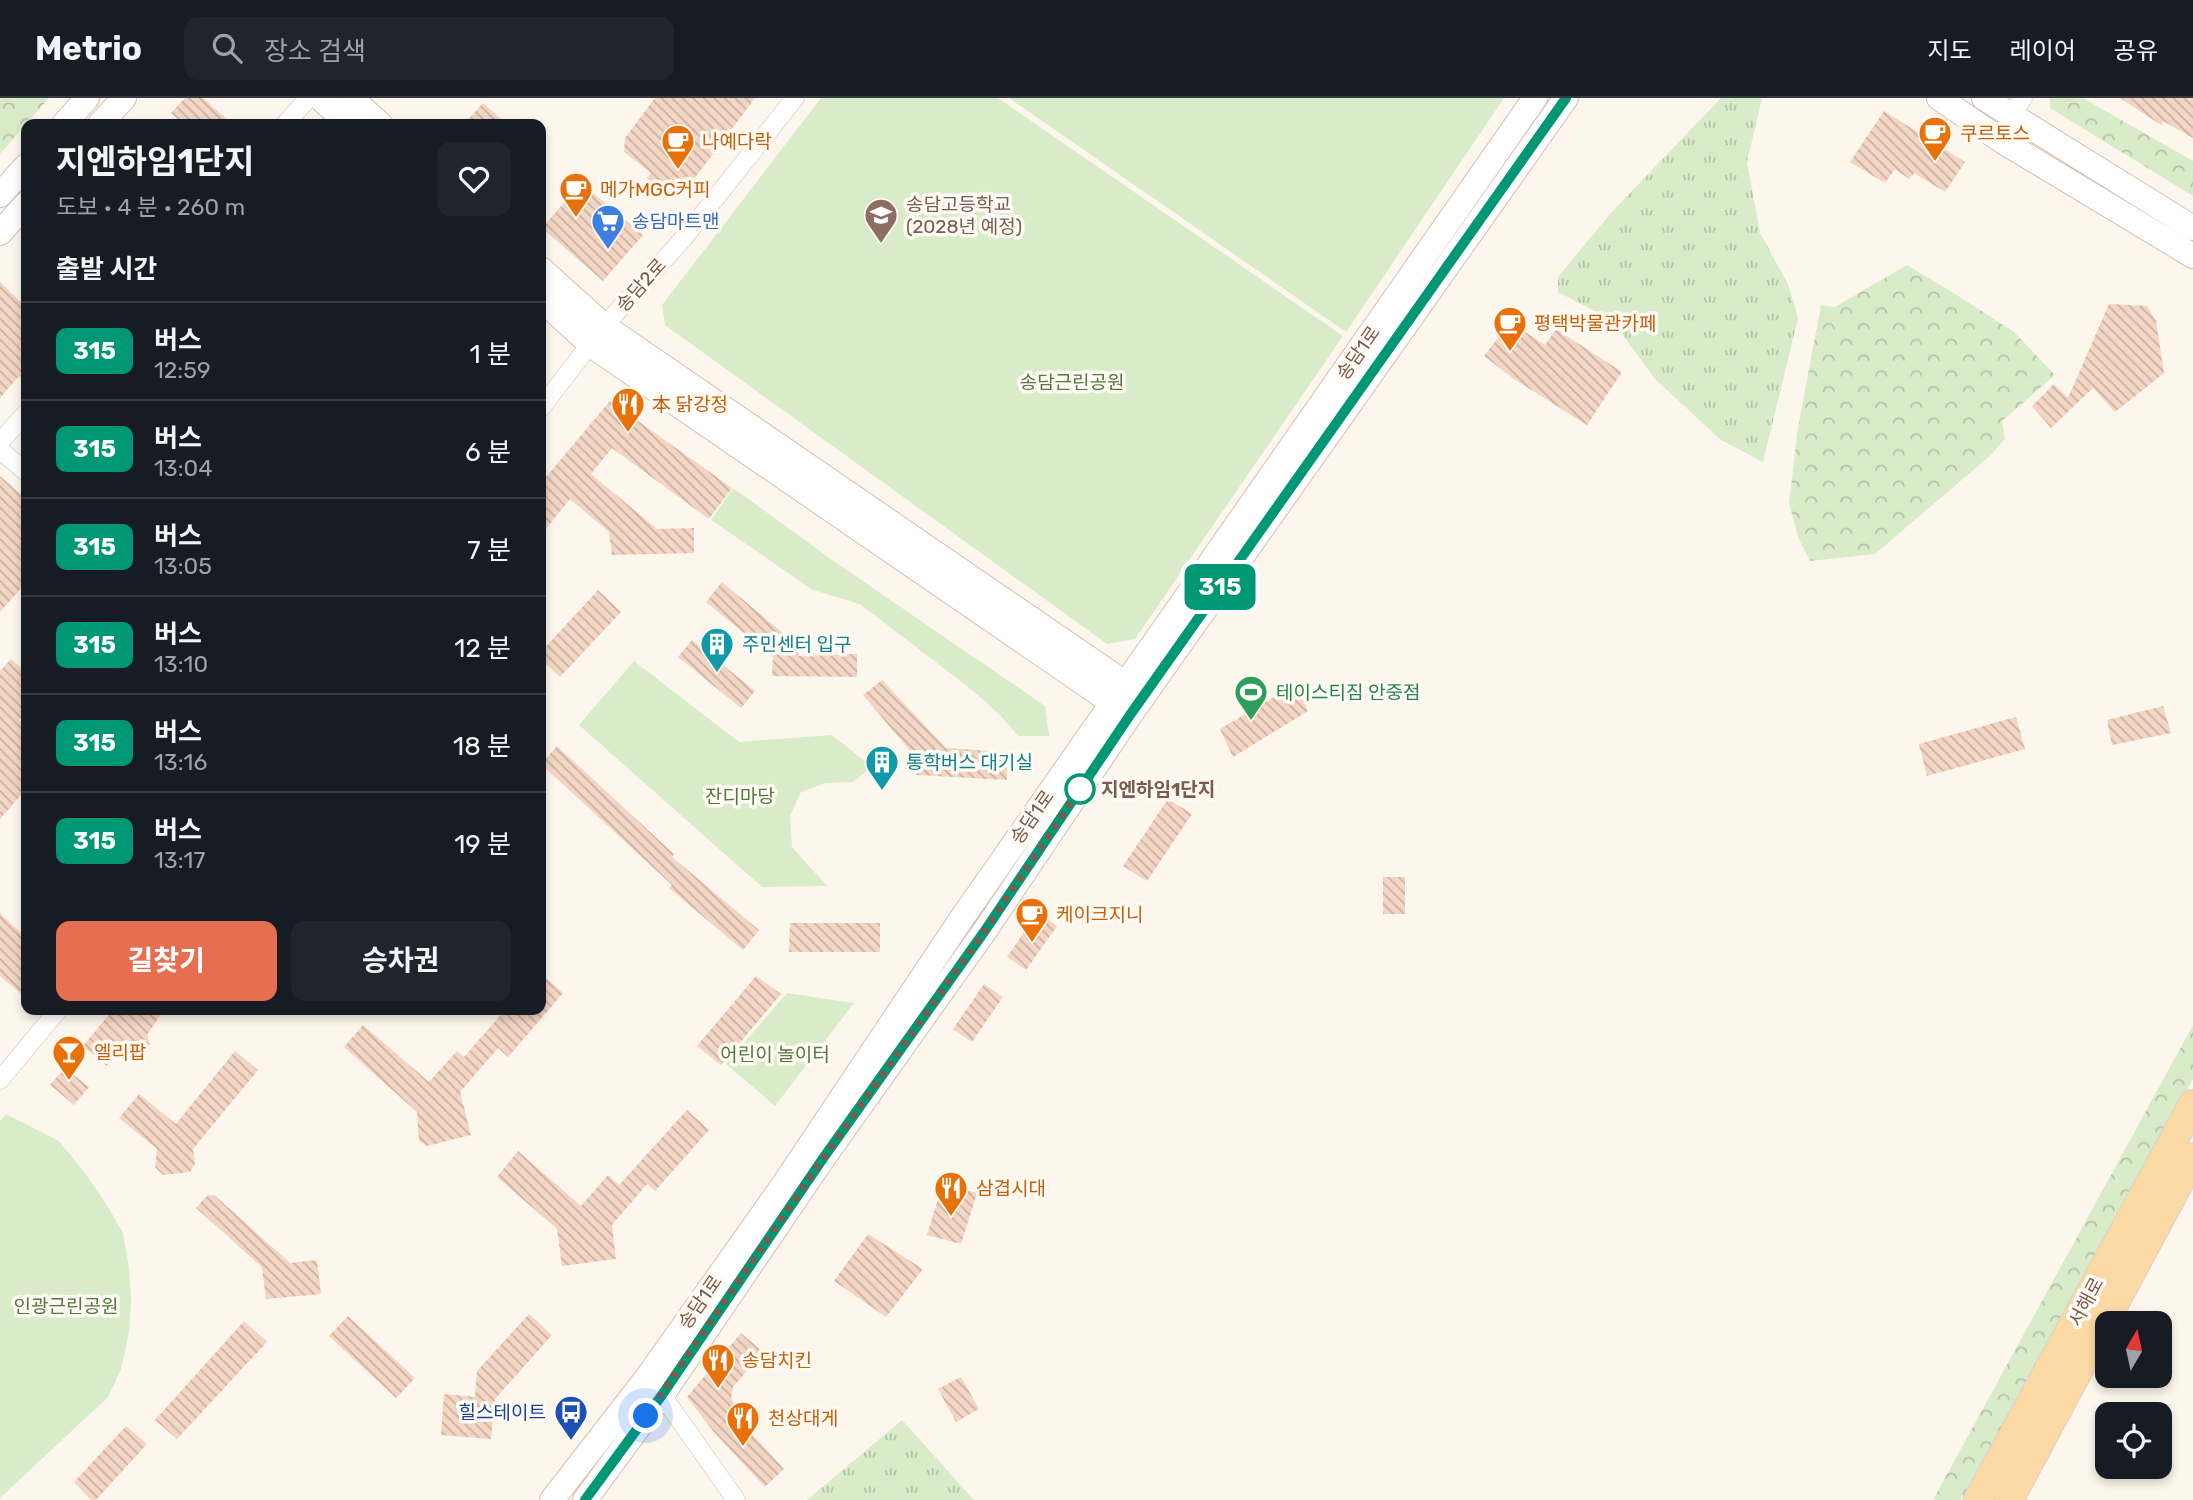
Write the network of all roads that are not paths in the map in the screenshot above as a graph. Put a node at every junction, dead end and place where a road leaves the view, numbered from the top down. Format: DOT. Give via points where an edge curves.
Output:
graph roads {
  1 [pos="87,98"];
  2 [pos="124,98"];
  3 [pos="309,98"];
  4 [pos="320,98"];
  5 [pos="351,98"];
  6 [pos="796,98"];
  7 [pos="1535,98"];
  8 [pos="1566,98"];
  9 [pos="1939,98"];
  10 [pos="1984,98"];
  11 [pos="2017,107"];
  12 [pos="68,119"];
  13 [pos="105,119"];
  14 [pos="290,119"];
  15 [pos="343,119"];
  16 [pos="374,119"];
  17 [pos="21,172"];
  18 [pos="0,195"];
  19 [pos="21,210"];
  20 [pos="2193,228"];
  21 [pos="0,233"];
  22 [pos="2193,256"];
  23 [pos="546,275"];
  24 [pos="546,302"];
  25 [pos="598,336"];
  26 [pos="546,402"];
  27 [pos="21,419"];
  28 [pos="0,442"];
  29 [pos="0,450"];
  30 [pos="21,468"];
  31 [pos="1129,698"];
  32 [pos="54,1015"];
  33 [pos="0,1080"];
  34 [pos="2193,1104"];
  35 [pos="2193,1157"];
  36 [pos="662,1395"];
  37 [pos="552,1500"];
  38 [pos="585,1500"];
  39 [pos="736,1500"];
  40 [pos="1978,1500"];
  41 [pos="2009,1500"];
  1 -- 12 [label="main road"];
  2 -- 13 [label="main road"];
  3 -- 14 [label="street"];
  4 -- 15 [label="main road"];
  5 -- 16 [label="main road"];
  6 -- 25 [label="street, 송담2로"];
  7 -- 31 [label="main road, 송담1로"];
  8 -- 31 [label="main road, 송담1로"];
  9 -- 22 [label="main road"];
  10 -- 11 [label="main road"];
  11 -- 20 [label="main road"];
  17 -- 18 [label="main road"];
  19 -- 21 [label="main road"];
  23 -- 25 [label="main road"];
  24 -- 25 [label="main road"];
  25 -- 26 [label="street, 송담2로"];
  25 -- 31 [label="main road"];
  27 -- 28 [label="street"];
  29 -- 30 [label="street"];
  31 -- 36 [label="main road, 송담1로" via="984,932"];
  31 -- 37 [label="main road, 송담1로" via="962,918 784,1184 649,1375"];
  32 -- 33 [label="street"];
  34 -- 40 [label="main road, 서해로"];
  35 -- 41 [label="main road, 서해로"];
  36 -- 38 [label="main road, 송담1로"];
  36 -- 39 [label="street"];
}
